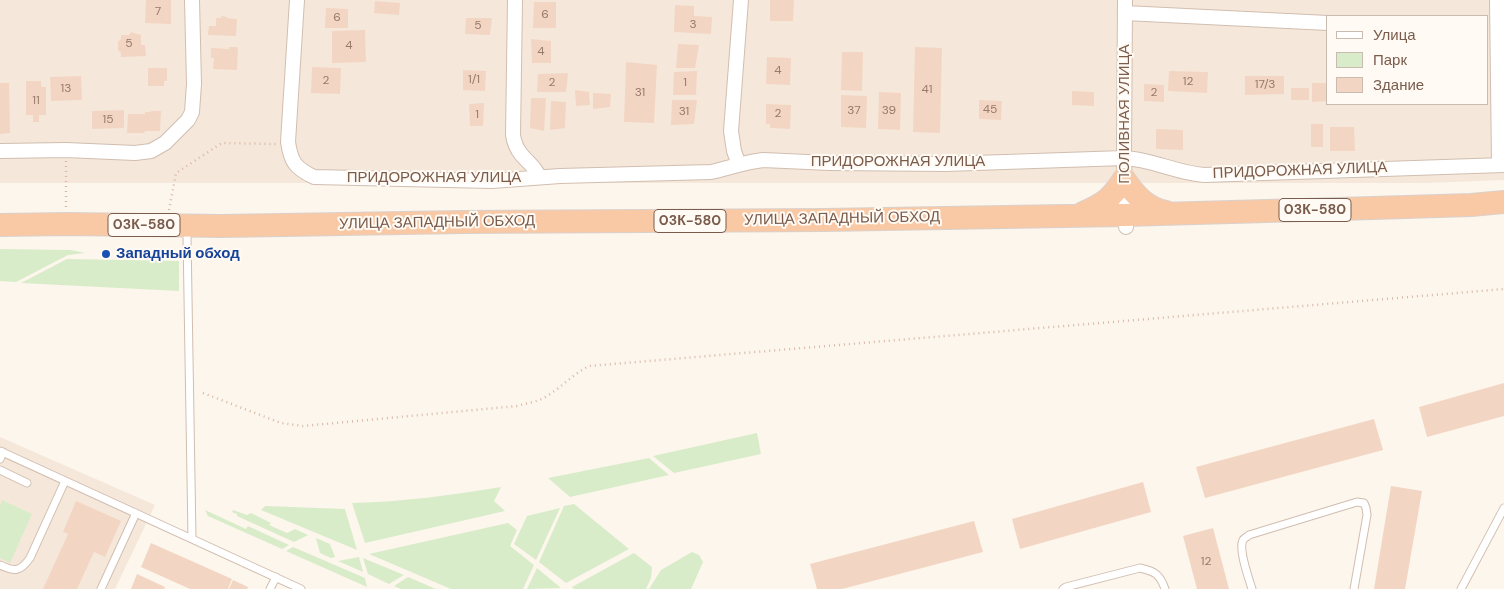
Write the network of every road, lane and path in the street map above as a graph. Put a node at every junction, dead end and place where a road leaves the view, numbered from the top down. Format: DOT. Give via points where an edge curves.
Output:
graph roads {
  1 [pos="192,0"];
  2 [pos="297,0"];
  3 [pos="516,0"];
  4 [pos="741,0"];
  5 [pos="1497,0"];
  6 [pos="1125,6"];
  7 [pos="1326,22"];
  8 [pos="1496,30"];
  9 [pos="288,144"];
  10 [pos="66,150"];
  11 [pos="0,151"];
  12 [pos="739,165"];
  13 [pos="1501,165"];
  14 [pos="1124,168"];
  15 [pos="539,177"];
  16 [pos="1504,202"];
  17 [pos="66,209"];
  18 [pos="1174,213"];
  19 [pos="1076,216"];
  20 [pos="1504,216"];
  21 [pos="167,218"];
  22 [pos="1126,221"];
  23 [pos="0,225"];
  24 [pos="187,236"];
  25 [pos="0,239"];
  26 [pos="1504,289"];
  27 [pos="203,393"];
  28 [pos="1,454"];
  29 [pos="0,470"];
  30 [pos="65,481"];
  31 [pos="27,483"];
  32 [pos="1504,508"];
  33 [pos="136,513"];
  34 [pos="192,539"];
  35 [pos="0,565"];
  36 [pos="276,577"];
  37 [pos="101,589"];
  38 [pos="270,589"];
  39 [pos="302,589"];
  40 [pos="1063,589"];
  41 [pos="1165,589"];
  42 [pos="1252,589"];
  43 [pos="1354,589"];
  44 [pos="1461,589"];
  1 -- 10 [label="street" via="194,84 192,112 188,120 166,143 151,151"];
  2 -- 9 [label="street"];
  3 -- 15 [label="street" via="513,135 515,146 536,169"];
  4 -- 12 [label="street" via="731,131"];
  5 -- 8 [label="street"];
  6 -- 7 [label="street"];
  6 -- 14 [label="street, ПОЛИВНАЯ УЛИЦА"];
  8 -- 13 [label="street"];
  9 -- 15 [label="street, ПРИДОРОЖНАЯ УЛИЦА" via="294,164 314,177 492,180"];
  9 -- 21 [label="path" via="222,143 176,173"];
  10 -- 11 [label="street"];
  10 -- 17 [label="path"];
  12 -- 14 [label="street, ПРИДОРОЖНАЯ УЛИЦА" via="763,160"];
  12 -- 15 [label="street, ПРИДОРОЖНАЯ УЛИЦА" via="711,172"];
  13 -- 14 [label="street, ПРИДОРОЖНАЯ УЛИЦА" via="1204,174 1184,172 1144,160"];
  14 -- 18 [label="highway" via="1140,199 1158,210"];
  14 -- 19 [label="highway" via="1113,196"];
  14 -- 22 [label="street, ПОЛИВНАЯ УЛИЦА"];
  16 -- 18 [label="highway, УЛИЦА ЗАПАДНЫЙ ОБХОД / 03К-580"];
  18 -- 22 [label="highway, УЛИЦА ЗАПАДНЫЙ ОБХОД / 03К-580"];
  19 -- 22 [label="highway, УЛИЦА ЗАПАДНЫЙ ОБХОД / 03К-580"];
  19 -- 23 [label="highway, УЛИЦА ЗАПАДНЫЙ ОБХОД / 03К-580" via="222,226"];
  20 -- 22 [label="highway, УЛИЦА ЗАПАДНЫЙ ОБХОД / 03К-580" via="1381,222"];
  22 -- 24 [label="highway, УЛИЦА ЗАПАДНЫЙ ОБХОД / 03К-580"];
  24 -- 25 [label="highway, УЛИЦА ЗАПАДНЫЙ ОБХОД / 03К-580"];
  24 -- 34 [label="lane"];
  26 -- 27 [label="path" via="589,366 548,396 517,406 303,426 281,422"];
  28 -- 30 [label="lane"];
  29 -- 31 [label="lane"];
  30 -- 33 [label="lane"];
  30 -- 35 [label="lane" via="30,558 16,570"];
  32 -- 44 [label="lane"];
  33 -- 34 [label="lane"];
  33 -- 37 [label="lane"];
  34 -- 36 [label="lane"];
  36 -- 38 [label="lane"];
  36 -- 39 [label="lane"];
  40 -- 41 [label="lane" via="1140,568 1158,575"];
  42 -- 43 [label="lane" via="1242,552 1243,539 1357,502 1364,504 1367,515"];
}
